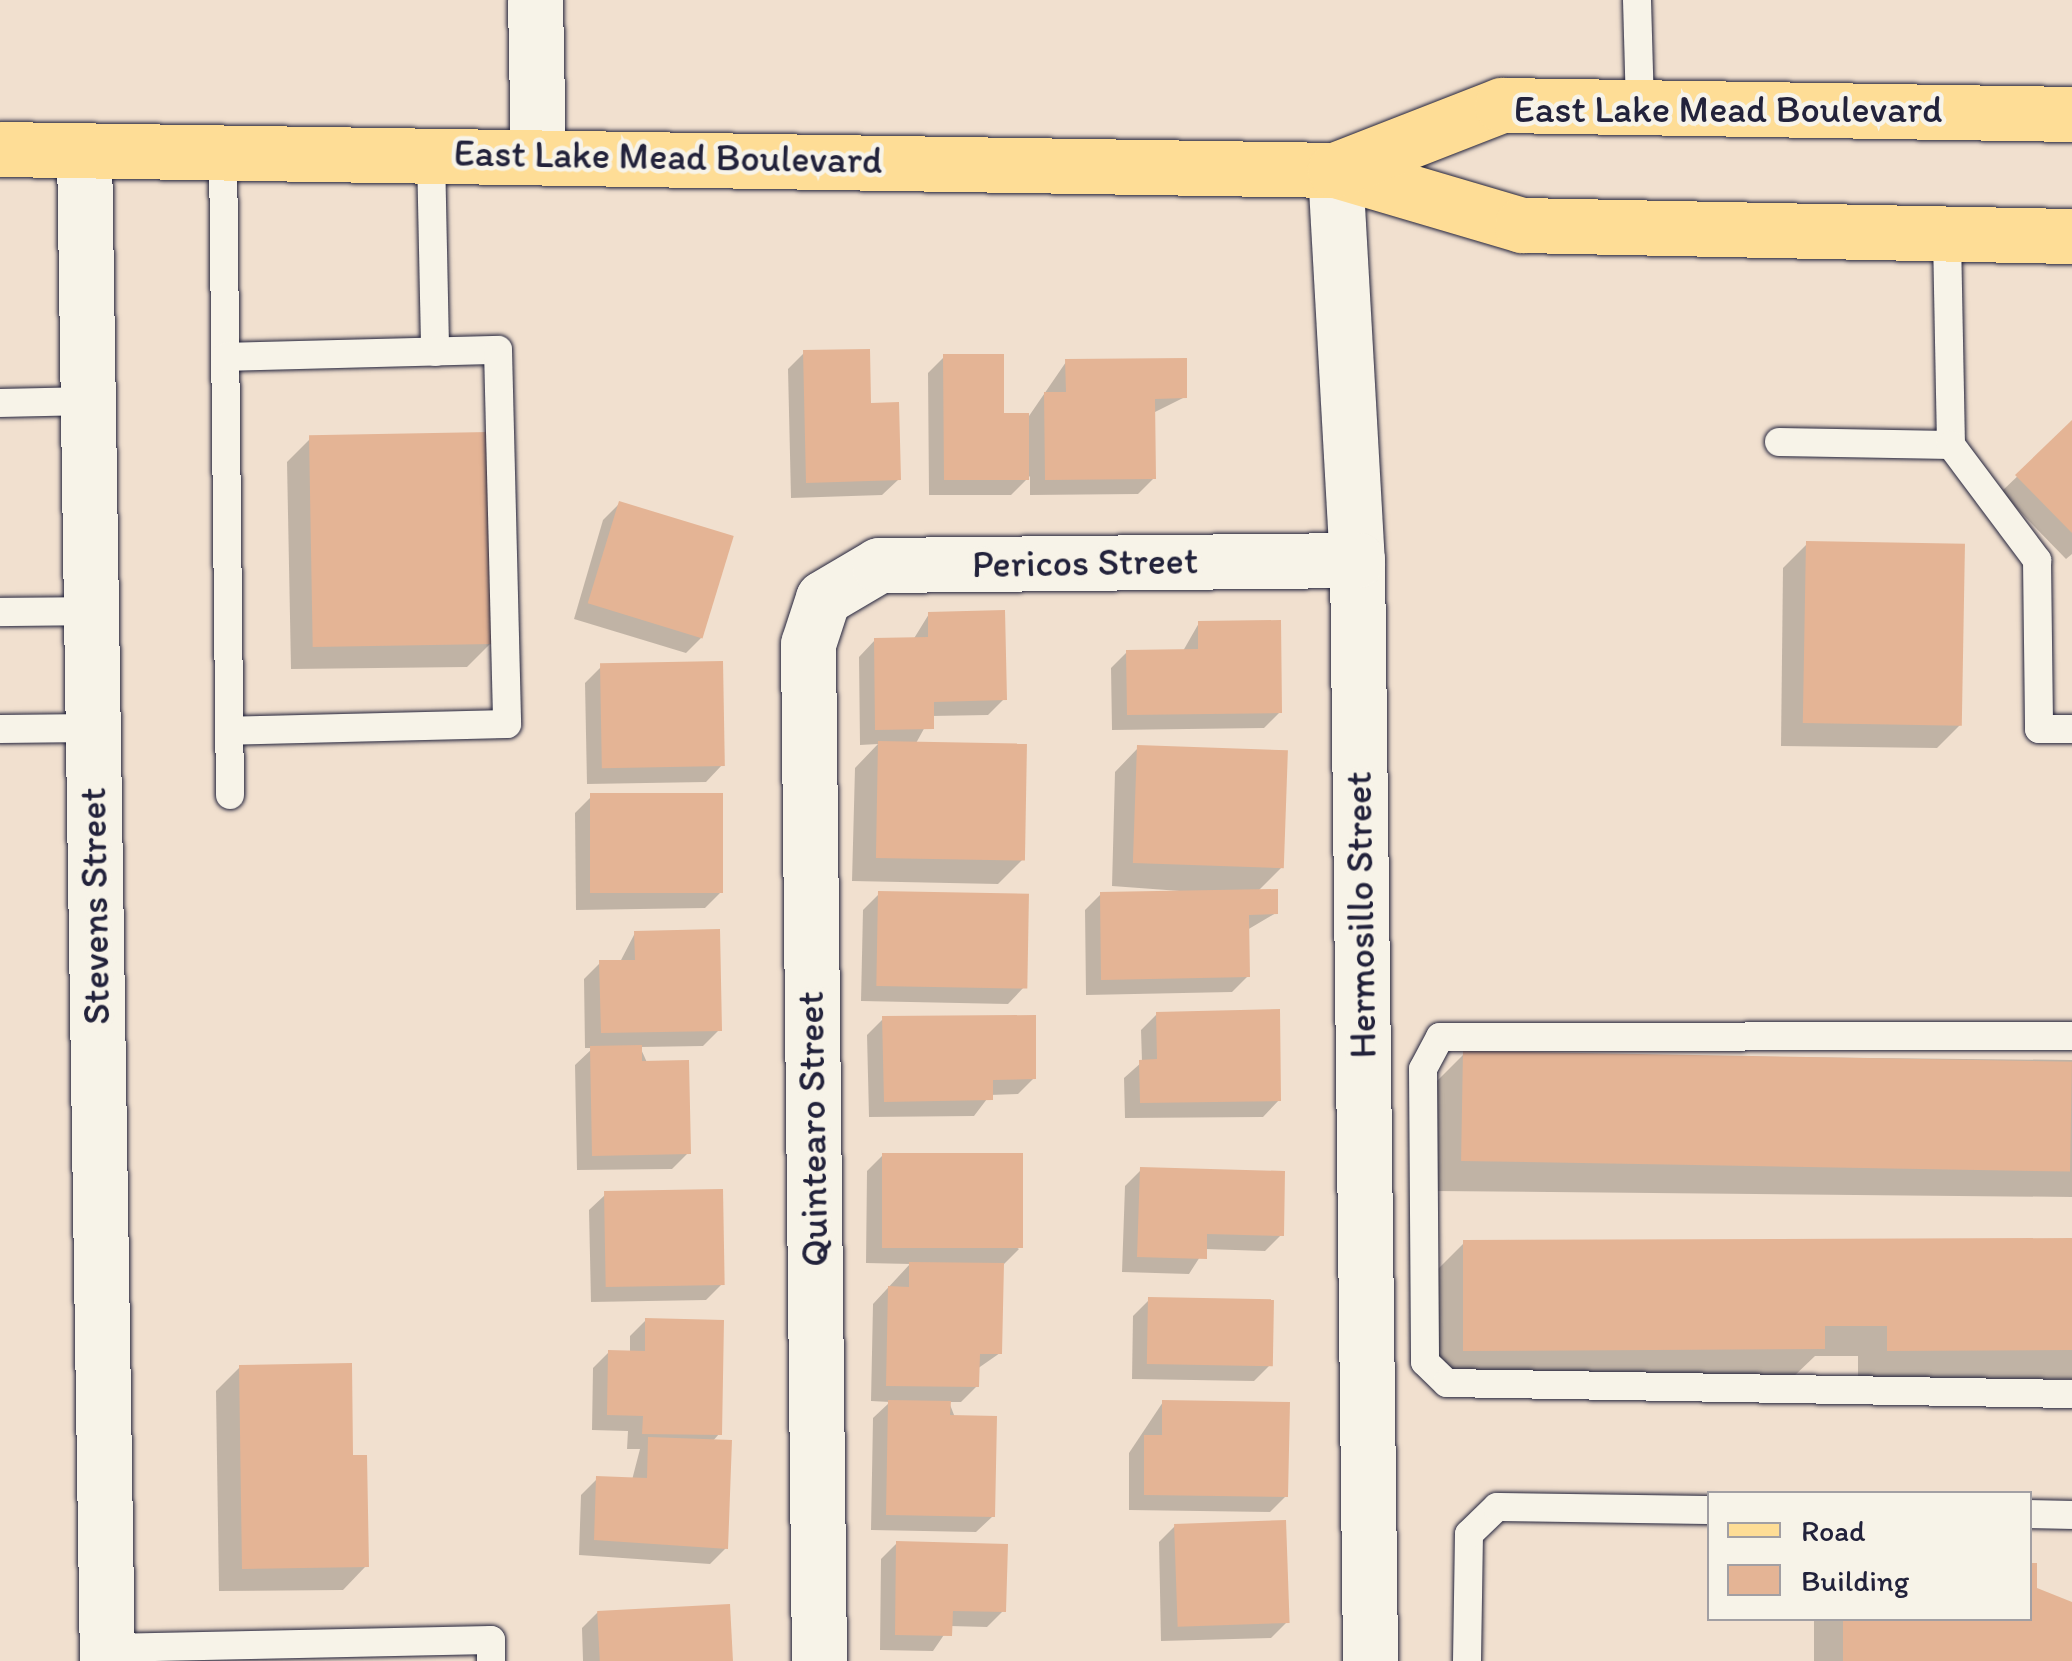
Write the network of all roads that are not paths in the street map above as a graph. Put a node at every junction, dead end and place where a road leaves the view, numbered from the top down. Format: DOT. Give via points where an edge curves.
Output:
graph roads {
  1 [pos="535,0"];
  2 [pos="1637,0"];
  3 [pos="1640,107"];
  4 [pos="2072,114"];
  5 [pos="0,148"];
  6 [pos="84,150"];
  7 [pos="224,152"];
  8 [pos="538,152"];
  9 [pos="431,154"];
  10 [pos="1336,170"];
  11 [pos="1946,234"];
  12 [pos="2072,236"];
  13 [pos="435,352"];
  14 [pos="226,357"];
  15 [pos="0,402"];
  16 [pos="88,402"];
  17 [pos="1779,442"];
  18 [pos="1951,445"];
  19 [pos="1357,560"];
  20 [pos="823,598"];
  21 [pos="91,611"];
  22 [pos="0,612"];
  23 [pos="93,728"];
  24 [pos="0,729"];
  25 [pos="2072,729"];
  26 [pos="230,731"];
  27 [pos="230,796"];
  28 [pos="2072,1036"];
  29 [pos="2072,1394"];
  30 [pos="1707,1510"];
  31 [pos="2032,1514"];
  32 [pos="2072,1515"];
  33 [pos="107,1654"];
  34 [pos="492,1661"];
  35 [pos="819,1661"];
  36 [pos="1370,1661"];
  37 [pos="1466,1661"];
  1 -- 8 [label="street"];
  2 -- 3 [label="lane"];
  3 -- 4 [label="main road, East Lake Mead Boulevard"];
  3 -- 10 [label="main road, East Lake Mead Boulevard" via="1502,105"];
  5 -- 6 [label="main road, East Lake Mead Boulevard"];
  6 -- 7 [label="main road, East Lake Mead Boulevard"];
  6 -- 16 [label="street, Stevens Street"];
  7 -- 9 [label="main road, East Lake Mead Boulevard"];
  7 -- 14 [label="lane"];
  8 -- 9 [label="main road, East Lake Mead Boulevard"];
  8 -- 10 [label="main road, East Lake Mead Boulevard"];
  9 -- 13 [label="lane"];
  10 -- 11 [label="main road, East Lake Mead Boulevard" via="1522,225"];
  10 -- 19 [label="street, Hermosillo Street"];
  11 -- 12 [label="main road, East Lake Mead Boulevard"];
  11 -- 18 [label="lane"];
  13 -- 14 [label="lane"];
  13 -- 26 [label="lane" via="498,350 507,724"];
  14 -- 26 [label="lane"];
  15 -- 16 [label="lane"];
  16 -- 21 [label="street, Stevens Street"];
  17 -- 18 [label="lane"];
  18 -- 25 [label="lane" via="2037,560 2039,729"];
  19 -- 20 [label="street, Pericos Street" via="879,565"];
  19 -- 36 [label="street, Hermosillo Street"];
  20 -- 35 [label="street, Quintearo Street" via="808,644"];
  21 -- 22 [label="lane"];
  21 -- 23 [label="street, Stevens Street"];
  23 -- 24 [label="lane"];
  23 -- 33 [label="street, Stevens Street"];
  26 -- 27 [label="lane"];
  28 -- 29 [label="lane" via="1440,1037 1423,1068 1426,1362 1447,1383"];
  30 -- 37 [label="lane" via="1496,1507 1469,1534"];
  31 -- 32 [label="lane"];
  33 -- 34 [label="lane" via="491,1640"];
}
